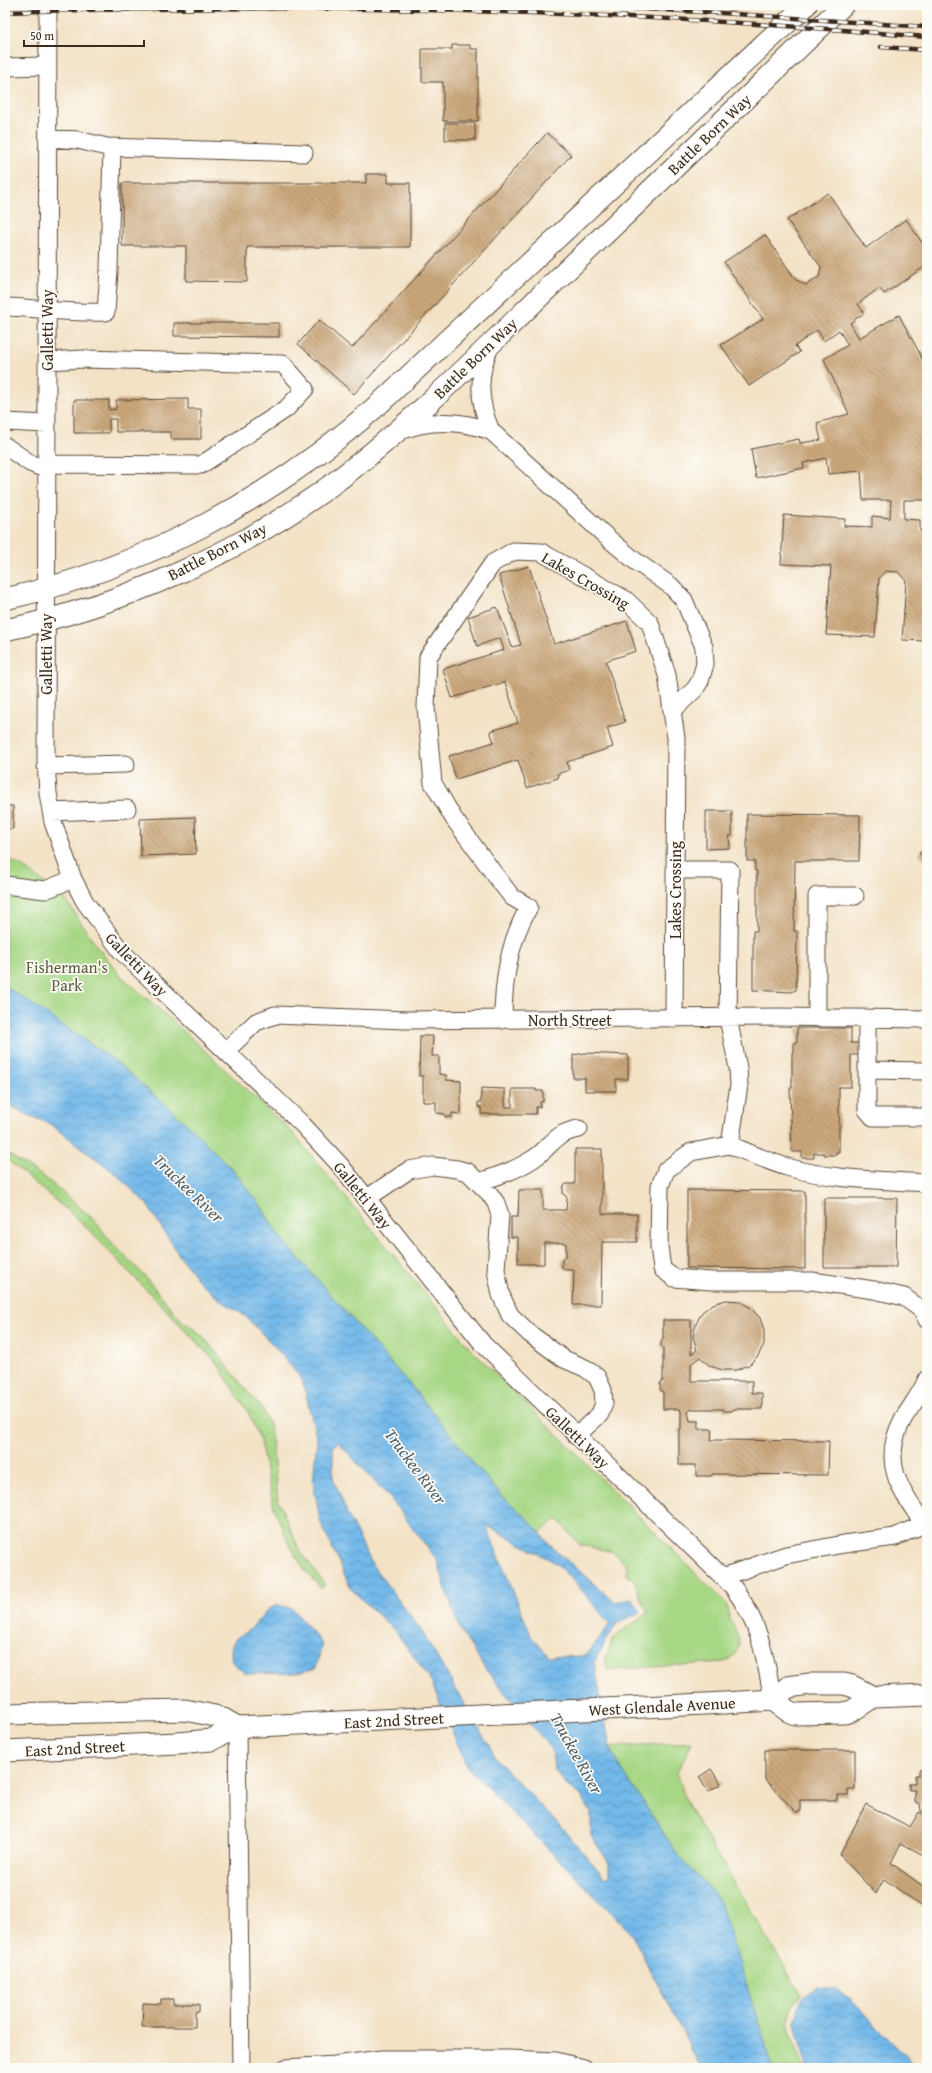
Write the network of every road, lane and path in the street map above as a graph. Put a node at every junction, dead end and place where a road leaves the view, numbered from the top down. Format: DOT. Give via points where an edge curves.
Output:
graph roads {
  1 [pos="48,5"];
  2 [pos="806,5"];
  3 [pos="843,5"];
  4 [pos="47,66"];
  5 [pos="5,67"];
  6 [pos="47,138"];
  7 [pos="112,147"];
  8 [pos="304,153"];
  9 [pos="5,307"];
  10 [pos="47,308"];
  11 [pos="492,342"];
  12 [pos="47,361"];
  13 [pos="5,422"];
  14 [pos="47,424"];
  15 [pos="491,431"];
  16 [pos="394,433"];
  17 [pos="5,446"];
  18 [pos="47,467"];
  19 [pos="46,590"];
  20 [pos="5,599"];
  21 [pos="45,619"];
  22 [pos="5,630"];
  23 [pos="672,711"];
  24 [pos="126,764"];
  25 [pos="46,766"];
  26 [pos="127,809"];
  27 [pos="51,812"];
  28 [pos="676,870"];
  29 [pos="73,879"];
  30 [pos="5,885"];
  31 [pos="855,896"];
  32 [pos="728,1018"];
  33 [pos="817,1018"];
  34 [pos="867,1018"];
  35 [pos="674,1019"];
  36 [pos="927,1019"];
  37 [pos="503,1020"];
  38 [pos="226,1051"];
  39 [pos="867,1070"];
  40 [pos="927,1071"];
  41 [pos="927,1117"];
  42 [pos="579,1129"];
  43 [pos="730,1145"];
  44 [pos="479,1182"];
  45 [pos="927,1183"];
  46 [pos="366,1199"];
  47 [pos="927,1320"];
  48 [pos="927,1379"];
  49 [pos="576,1436"];
  50 [pos="926,1526"];
  51 [pos="723,1577"];
  52 [pos="927,1695"];
  53 [pos="873,1697"];
  54 [pos="773,1700"];
  55 [pos="551,1712"];
  56 [pos="5,1714"];
  57 [pos="237,1727"];
  58 [pos="5,1751"];
  59 [pos="336,2067"];
  60 [pos="241,2068"];
  61 [pos="284,2068"];
  62 [pos="584,2068"];
  1 -- 4 [label="street, Galletti Way"];
  2 -- 19 [label="main road, Battle Born Way" via="341,437 245,502 167,544"];
  3 -- 11 [label="main road, Battle Born Way"];
  4 -- 5 [label="street"];
  4 -- 6 [label="street, Galletti Way"];
  6 -- 7 [label="street" via="78,140"];
  6 -- 10 [label="street, Galletti Way"];
  7 -- 8 [label="street"];
  7 -- 10 [label="street" via="106,312 87,313"];
  9 -- 10 [label="street"];
  10 -- 12 [label="street, Galletti Way"];
  11 -- 15 [label="street" via="483,366 480,390 483,411"];
  11 -- 16 [label="main road, Battle Born Way"];
  12 -- 14 [label="street, Galletti Way"];
  12 -- 18 [label="street" via="83,359 283,364 305,389 286,409 201,465"];
  13 -- 14 [label="street"];
  14 -- 18 [label="street, Galletti Way"];
  15 -- 16 [label="street" via="466,423 438,422"];
  15 -- 23 [label="street" via="609,539 671,586 684,600 704,647 705,664 695,689"];
  16 -- 21 [label="main road, Battle Born Way" via="309,500 235,545 154,583 97,604"];
  17 -- 18 [label="street" via="30,463"];
  18 -- 19 [label="street, Galletti Way"];
  19 -- 20 [label="main road, Battle Born Way"];
  19 -- 21 [label="street, Galletti Way"];
  21 -- 22 [label="main road, Battle Born Way"];
  21 -- 25 [label="street, Galletti Way"];
  23 -- 28 [label="street, Lakes Crossing" via="676,738"];
  23 -- 37 [label="street, Lakes Crossing" via="667,675 650,623 626,600 541,552 514,551 493,563 428,657 426,707 433,783 454,819 512,897 529,907 521,921 507,963"];
  24 -- 25 [label="street"];
  25 -- 27 [label="street, Galletti Way"];
  26 -- 27 [label="street"];
  27 -- 29 [label="street, Galletti Way"];
  28 -- 32 [label="street" via="730,870"];
  28 -- 35 [label="street, Lakes Crossing"];
  29 -- 30 [label="street" via="45,890"];
  29 -- 38 [label="street, Galletti Way" via="85,902 121,951"];
  31 -- 33 [label="street" via="817,896"];
  32 -- 33 [label="street, North Street"];
  32 -- 35 [label="street, North Street"];
  32 -- 43 [label="street" via="739,1085"];
  33 -- 34 [label="street, North Street"];
  34 -- 36 [label="street, North Street"];
  34 -- 39 [label="street"];
  35 -- 37 [label="street, North Street"];
  37 -- 38 [label="street, North Street" via="406,1020 275,1015 256,1022"];
  38 -- 46 [label="street, Galletti Way" via="318,1140"];
  39 -- 40 [label="street"];
  39 -- 41 [label="street" via="867,1110 873,1117"];
  42 -- 44 [label="street" via="566,1131 534,1158 507,1174"];
  43 -- 45 [label="street" via="761,1159 810,1172"];
  43 -- 47 [label="street" via="691,1152 666,1170 660,1186 659,1246 662,1269 674,1278 711,1281 812,1281 874,1290 904,1297 922,1310"];
  44 -- 46 [label="street" via="468,1172 457,1168 420,1167 398,1176"];
  44 -- 49 [label="street" via="496,1204 500,1215 496,1270 501,1295 510,1315 530,1334 564,1359 585,1368 597,1377 602,1390 604,1403 600,1414"];
  46 -- 49 [label="street, Galletti Way" via="483,1344"];
  48 -- 50 [label="street" via="895,1439 893,1461 898,1484 904,1496"];
  49 -- 51 [label="street, Galletti Way"];
  50 -- 51 [label="street" via="895,1537 786,1554"];
  51 -- 54 [label="street, Galletti Way" via="751,1614 760,1635"];
  52 -- 53 [label="main road"];
  53 -- 54 [label="main road" via="844,1684 810,1684 788,1687"];
  53 -- 54 [label="main road" via="852,1711 844,1713 795,1714"];
  54 -- 55 [label="main road, West Glendale Avenue"];
  55 -- 57 [label="main road, East 2nd Street"];
  56 -- 57 [label="main road, East 2nd Street" via="185,1710 220,1717"];
  57 -- 58 [label="main road, East 2nd Street" via="212,1740"];
  57 -- 60 [label="street"];
  59 -- 61 [label="street"];
  59 -- 62 [label="street" via="381,2059 509,2058 556,2061"];
}
